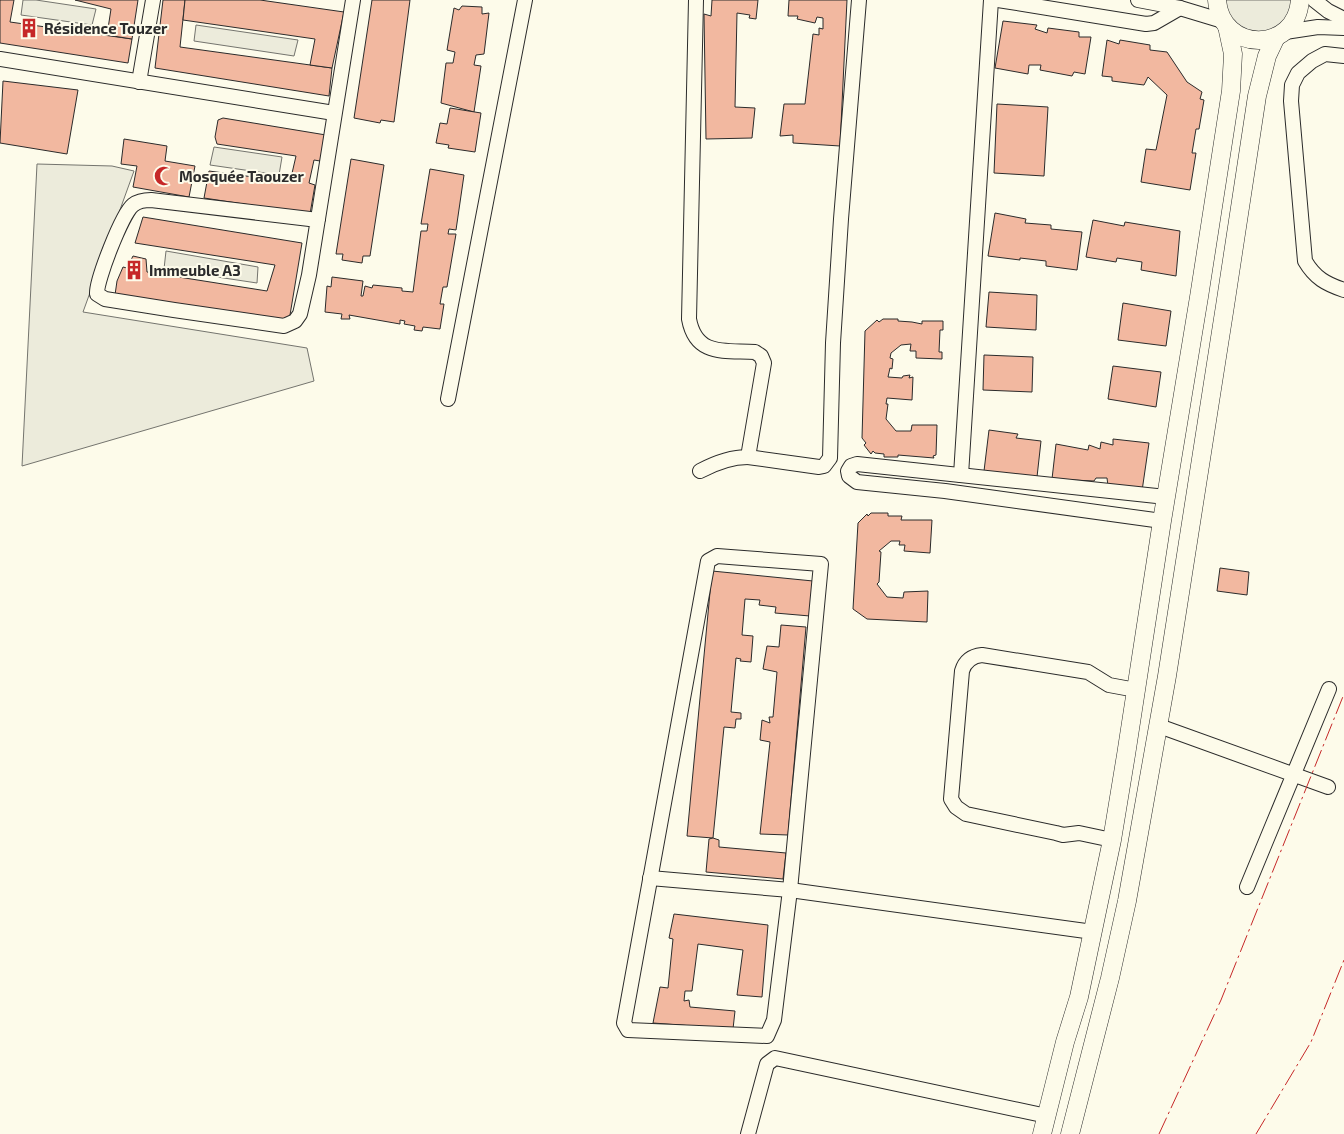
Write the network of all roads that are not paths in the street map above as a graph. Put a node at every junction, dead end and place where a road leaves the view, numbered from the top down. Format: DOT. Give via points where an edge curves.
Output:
graph roads {
  1 [pos="153,0"];
  2 [pos="349,0"];
  3 [pos="353,0"];
  4 [pos="525,0"];
  5 [pos="696,0"];
  6 [pos="859,0"];
  7 [pos="990,0"];
  8 [pos="998,0"];
  9 [pos="1138,0"];
  10 [pos="1217,0"];
  11 [pos="1300,0"];
  12 [pos="1314,0"];
  13 [pos="1180,8"];
  14 [pos="1344,19"];
  15 [pos="1225,24"];
  16 [pos="1344,28"];
  17 [pos="1280,34"];
  18 [pos="1344,56"];
  19 [pos="0,58"];
  20 [pos="139,82"];
  21 [pos="334,113"];
  22 [pos="318,220"];
  23 [pos="1344,290"];
  24 [pos="448,399"];
  25 [pos="748,458"];
  26 [pos="700,471"];
  27 [pos="947,474"];
  28 [pos="961,475"];
  29 [pos="1084,488"];
  30 [pos="945,491"];
  31 [pos="1166,497"];
  32 [pos="1081,509"];
  33 [pos="1162,521"];
  34 [pos="1329,689"];
  35 [pos="1136,690"];
  36 [pos="1159,726"];
  37 [pos="1294,774"];
  38 [pos="1328,787"];
  39 [pos="1112,840"];
  40 [pos="650,878"];
  41 [pos="1247,887"];
  42 [pos="790,890"];
  43 [pos="1092,932"];
  44 [pos="1047,1116"];
  45 [pos="748,1134"];
  46 [pos="1042,1134"];
  47 [pos="1070,1134"];
  1 -- 20 [label="street"];
  2 -- 3 [label="street"];
  3 -- 21 [label="street"];
  4 -- 24 [label="street"];
  5 -- 25 [label="street" via="689,319 693,333 702,345 756,352 764,363"];
  6 -- 25 [label="street" via="841,209 830,458 819,467"];
  7 -- 28 [label="street"];
  8 -- 13 [label="street" via="1146,24 1154,23"];
  9 -- 13 [label="street"];
  10 -- 15 [label="main road"];
  11 -- 17 [label="main road" via="1296,19"];
  12 -- 14 [label="street" via="1328,12"];
  13 -- 15 [label="street"];
  15 -- 17 [label="main road" via="1235,33 1250,39 1266,40"];
  15 -- 31 [label="main road" via="1234,54 1232,91"];
  16 -- 17 [label="street" via="1318,27"];
  17 -- 36 [label="main road" via="1267,56 1257,96"];
  18 -- 23 [label="street" via="1325,54 1312,61 1298,73 1292,85 1291,101 1305,261 1312,273 1328,285"];
  19 -- 20 [label="street"];
  20 -- 21 [label="street"];
  21 -- 22 [label="street"];
  22 -- 22 [label="street" via="300,314 290,325 174,310 97,294 118,227 133,204 140,201"];
  25 -- 26 [label="street" via="717,462"];
  27 -- 28 [label="street"];
  27 -- 30 [label="street"];
  27 -- 30 [label="street" via="857,464 848,471 848,476 857,482"];
  28 -- 29 [label="street"];
  29 -- 31 [label="street"];
  29 -- 32 [label="street"];
  30 -- 32 [label="street"];
  31 -- 33 [label="main road"];
  32 -- 33 [label="street"];
  33 -- 35 [label="main road"];
  34 -- 37 [label="street"];
  35 -- 39 [label="main road"];
  35 -- 39 [label="street" via="1109,685 1088,672 982,655 966,662 962,671 952,798 956,807 966,814 1063,834 1079,833"];
  36 -- 37 [label="street"];
  36 -- 47 [label="main road" via="1110,978"];
  37 -- 38 [label="street"];
  37 -- 41 [label="street"];
  39 -- 43 [label="main road"];
  40 -- 42 [label="street"];
  40 -- 42 [label="street" via="624,1023 628,1030 767,1036 774,1020"];
  40 -- 42 [label="street" via="708,561 717,556 821,564"];
  42 -- 43 [label="street"];
  43 -- 44 [label="main road" via="1079,997"];
  44 -- 45 [label="street" via="775,1058 767,1064"];
  44 -- 46 [label="main road"];
}
